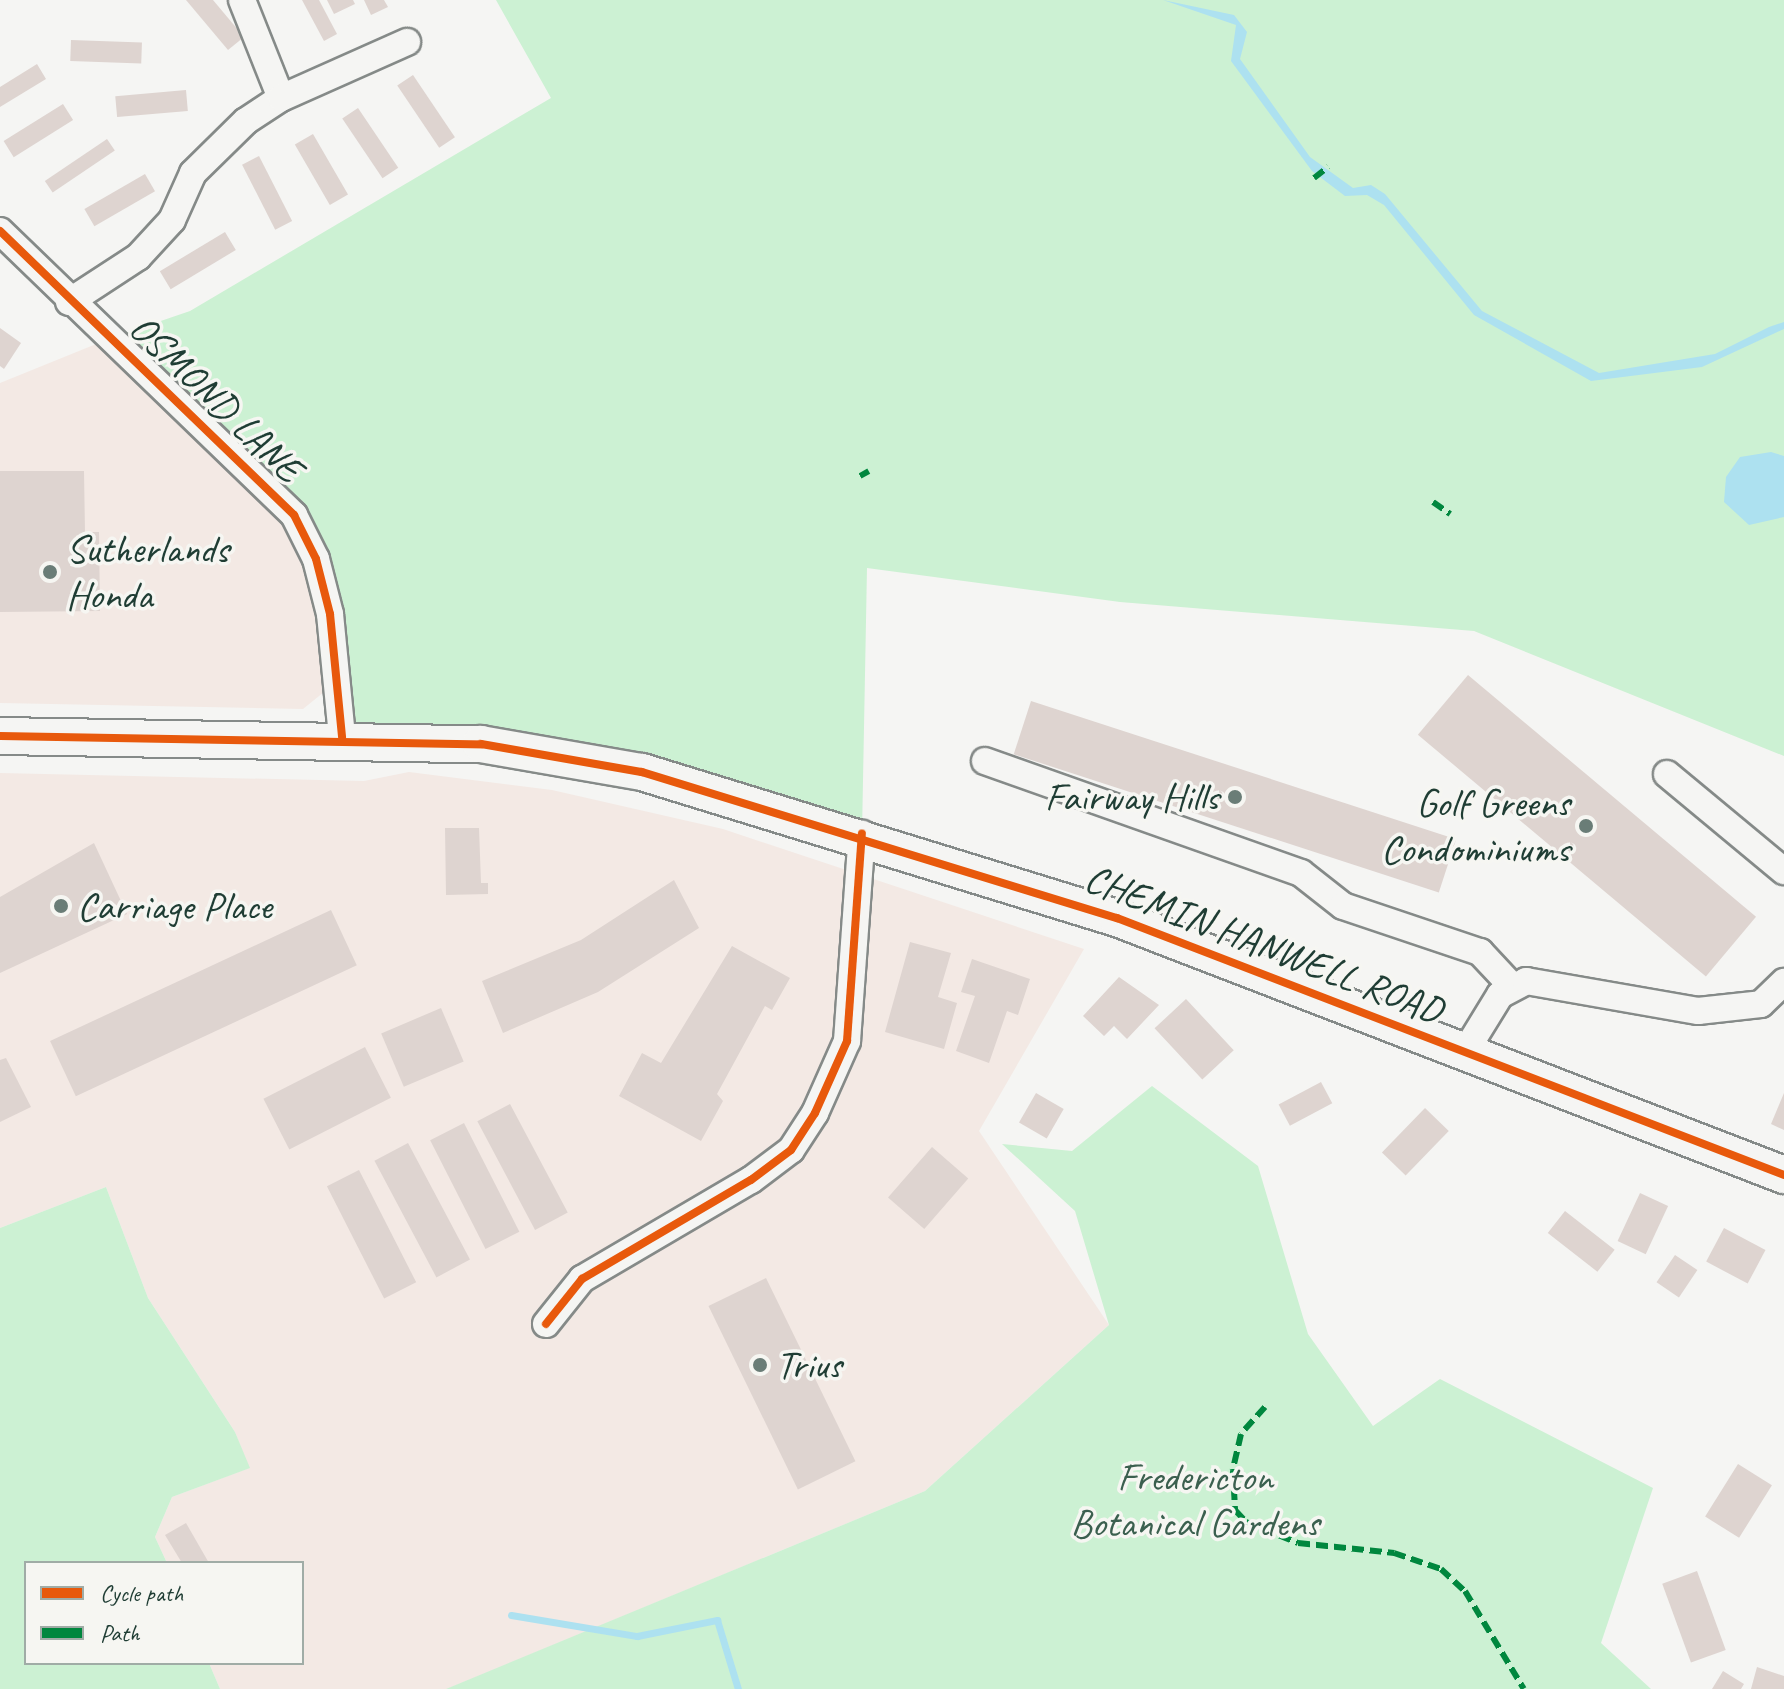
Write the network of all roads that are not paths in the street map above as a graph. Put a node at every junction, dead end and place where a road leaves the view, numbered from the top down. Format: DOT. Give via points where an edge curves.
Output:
graph roads {
  1 [pos="242,0"];
  2 [pos="407,42"];
  3 [pos="281,98"];
  4 [pos="0,231"];
  5 [pos="69,302"];
  6 [pos="0,736"];
  7 [pos="342,737"];
  8 [pos="985,761"];
  9 [pos="1667,774"];
  10 [pos="862,834"];
  11 [pos="1784,871"];
  12 [pos="1784,982"];
  13 [pos="1511,985"];
  14 [pos="1465,1052"];
  15 [pos="1784,1175"];
  16 [pos="546,1324"];
  1 -- 3 [label="street"];
  2 -- 3 [label="street, OSMOND LANE"];
  3 -- 5 [label="street, OSMOND LANE" via="213,148 172,220 138,257"];
  4 -- 5 [label="street, OSMOND LANE"];
  5 -- 7 [label="street, OSMOND LANE" via="257,472 294,515 316,559 330,614"];
  6 -- 7 [label="main road, CHEMIN HANWELL ROAD"];
  7 -- 10 [label="main road, CHEMIN HANWELL ROAD" via="481,744 642,772"];
  8 -- 13 [label="street" via="1301,873 1343,906 1480,952"];
  9 -- 11 [label="street"];
  10 -- 14 [label="main road, CHEMIN HANWELL ROAD" via="1117,918"];
  10 -- 16 [label="street" via="847,1041 815,1113 791,1150 751,1180 582,1279"];
  12 -- 13 [label="street" via="1761,1004 1698,1011 1545,981"];
  13 -- 14 [label="street"];
  14 -- 15 [label="main road, CHEMIN HANWELL ROAD"];
}
